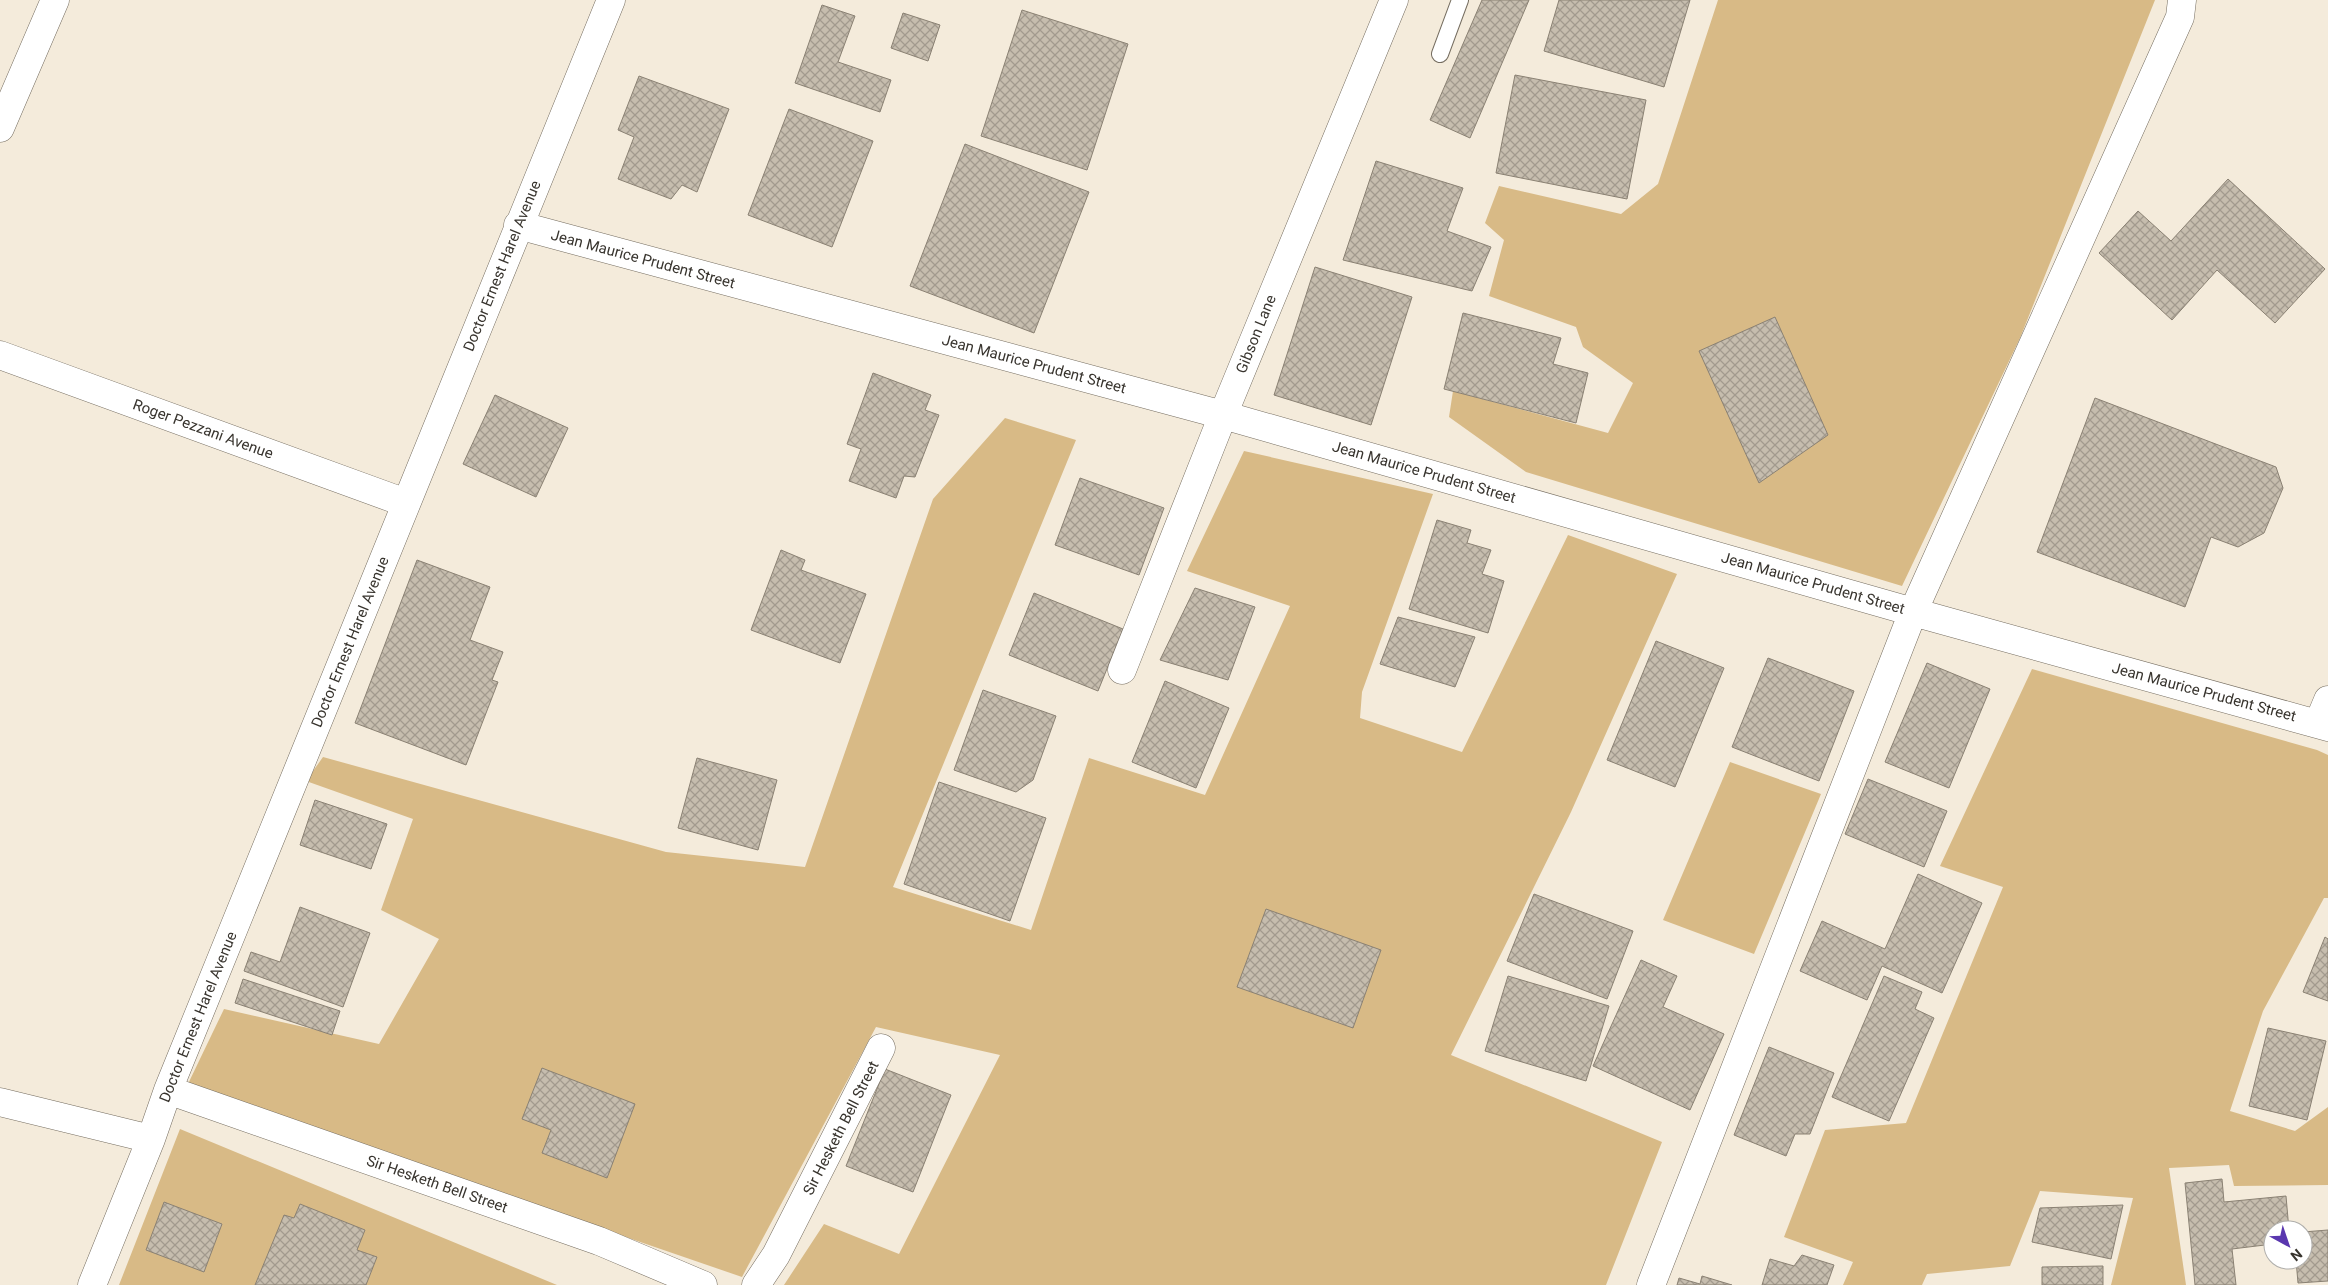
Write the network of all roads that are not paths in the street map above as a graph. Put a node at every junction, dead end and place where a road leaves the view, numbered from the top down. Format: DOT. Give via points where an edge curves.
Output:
graph roads {
  1 [pos="55,0"];
  2 [pos="611,0"];
  3 [pos="1394,0"];
  4 [pos="1460,0"];
  5 [pos="2182,0"];
  6 [pos="1440,54"];
  7 [pos="0,128"];
  8 [pos="518,226"];
  9 [pos="0,355"];
  10 [pos="1223,415"];
  11 [pos="406,503"];
  12 [pos="1914,612"];
  13 [pos="1122,670"];
  14 [pos="2325,717"];
  15 [pos="881,1048"];
  16 [pos="168,1090"];
  17 [pos="0,1102"];
  18 [pos="151,1139"];
  19 [pos="92,1285"];
  20 [pos="703,1285"];
  21 [pos="756,1285"];
  22 [pos="1651,1285"];
  1 -- 7 [label="street"];
  2 -- 8 [label="street, Doctor Ernest Harel Avenue"];
  3 -- 10 [label="street, Gibson Lane"];
  4 -- 6 [label="lane"];
  5 -- 12 [label="street" via="2180,17"];
  8 -- 10 [label="street, Jean Maurice Prudent Street"];
  8 -- 11 [label="street, Doctor Ernest Harel Avenue"];
  9 -- 11 [label="street, Roger Pezzani Avenue"];
  10 -- 12 [label="street, Jean Maurice Prudent Street"];
  10 -- 13 [label="street, Gibson Lane"];
  11 -- 16 [label="street, Doctor Ernest Harel Avenue"];
  12 -- 14 [label="street, Jean Maurice Prudent Street"];
  12 -- 22 [label="street"];
  15 -- 21 [label="street, Sir Hesketh Bell Street" via="776,1255"];
  16 -- 18 [label="street, Doctor Ernest Harel Avenue"];
  16 -- 20 [label="street, Sir Hesketh Bell Street" via="599,1242"];
  17 -- 18 [label="street"];
  18 -- 19 [label="street, Doctor Ernest Harel Avenue"];
}
